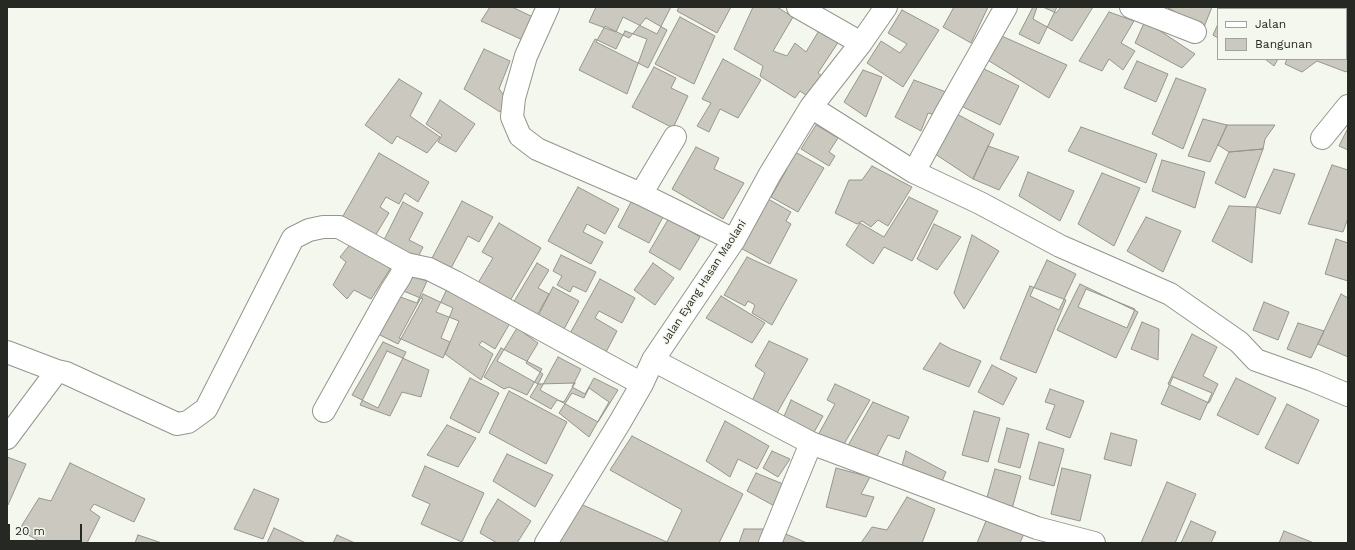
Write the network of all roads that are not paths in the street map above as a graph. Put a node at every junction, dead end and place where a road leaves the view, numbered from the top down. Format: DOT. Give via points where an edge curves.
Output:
graph roads {
  1 [pos="548,7"];
  2 [pos="798,7"];
  3 [pos="886,7"];
  4 [pos="1006,7"];
  5 [pos="1131,7"];
  6 [pos="1195,32"];
  7 [pos="862,43"];
  8 [pos="1348,106"];
  9 [pos="811,107"];
  10 [pos="675,137"];
  11 [pos="1322,138"];
  12 [pos="914,172"];
  13 [pos="641,194"];
  14 [pos="734,240"];
  15 [pos="406,264"];
  16 [pos="7,352"];
  17 [pos="653,360"];
  18 [pos="57,371"];
  19 [pos="642,384"];
  20 [pos="1348,395"];
  21 [pos="324,411"];
  22 [pos="7,438"];
  23 [pos="811,443"];
  24 [pos="546,543"];
  25 [pos="770,543"];
  26 [pos="1094,543"];
  1 -- 13 [label="street" via="526,56 514,98 512,117 520,136 537,149"];
  2 -- 7 [label="street"];
  3 -- 7 [label="street, Jalan Eyang Hasan Maolani"];
  4 -- 12 [label="street"];
  5 -- 6 [label="street"];
  7 -- 9 [label="street, Jalan Eyang Hasan Maolani"];
  8 -- 11 [label="street"];
  9 -- 12 [label="street"];
  9 -- 14 [label="street, Jalan Eyang Hasan Maolani"];
  10 -- 13 [label="street"];
  12 -- 20 [label="street" via="980,203 1060,246 1170,294 1239,342 1256,360"];
  13 -- 14 [label="street"];
  14 -- 17 [label="street, Jalan Eyang Hasan Maolani"];
  15 -- 18 [label="street" via="339,227 309,230 294,238 206,408 188,422 178,424"];
  15 -- 19 [label="street" via="429,269 455,282"];
  15 -- 21 [label="street"];
  16 -- 18 [label="street"];
  17 -- 19 [label="street, Jalan Eyang Hasan Maolani"];
  17 -- 23 [label="street"];
  18 -- 22 [label="street"];
  19 -- 24 [label="street, Jalan Eyang Hasan Maolani"];
  23 -- 25 [label="street"];
  23 -- 26 [label="street" via="1036,528"];
}
